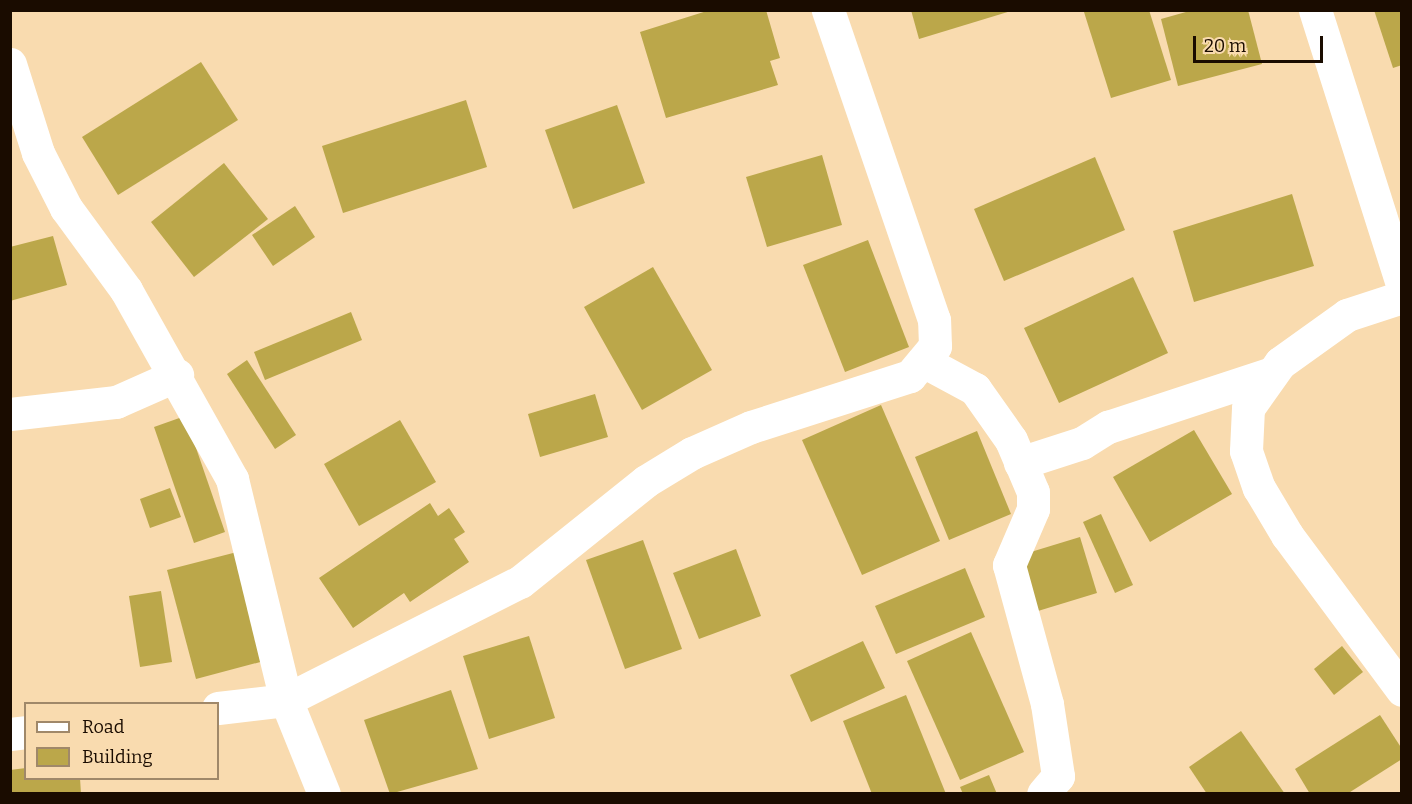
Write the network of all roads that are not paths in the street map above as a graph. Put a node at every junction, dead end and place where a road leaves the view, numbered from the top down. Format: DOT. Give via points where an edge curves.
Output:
graph roads {
  1 [pos="828,10"];
  2 [pos="1315,10"];
  3 [pos="10,64"];
  4 [pos="1401,285"];
  5 [pos="1401,297"];
  6 [pos="923,361"];
  7 [pos="1272,374"];
  8 [pos="177,375"];
  9 [pos="10,414"];
  10 [pos="1020,463"];
  11 [pos="1401,690"];
  12 [pos="286,700"];
  13 [pos="219,708"];
  14 [pos="324,794"];
  15 [pos="1043,794"];
  1 -- 6 [label="street" via="934,320 935,346"];
  2 -- 4 [label="street"];
  3 -- 8 [label="street" via="38,153 66,208 126,290"];
  5 -- 7 [label="street" via="1347,315"];
  6 -- 10 [label="street" via="975,389 1011,440"];
  6 -- 12 [label="street" via="909,376 752,427 692,453 646,480 520,582"];
  7 -- 10 [label="street" via="1108,427 1082,443"];
  7 -- 11 [label="street" via="1248,408 1246,451 1259,488 1287,536"];
  8 -- 9 [label="street" via="116,402"];
  8 -- 12 [label="street" via="232,478"];
  10 -- 15 [label="street" via="1033,509 1010,565 1047,704 1058,776"];
  12 -- 13 [label="street"];
  12 -- 14 [label="street"];
}
